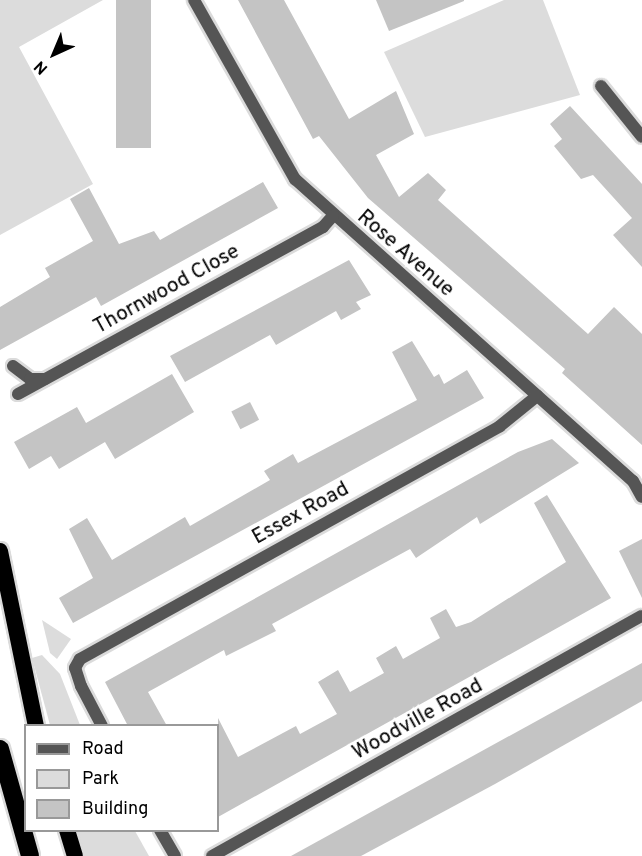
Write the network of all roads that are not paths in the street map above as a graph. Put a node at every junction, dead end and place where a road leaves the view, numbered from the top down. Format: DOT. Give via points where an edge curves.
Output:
graph roads {
  1 [pos="194,0"];
  2 [pos="601,86"];
  3 [pos="642,137"];
  4 [pos="333,216"];
  5 [pos="13,366"];
  6 [pos="46,379"];
  7 [pos="18,394"];
  8 [pos="537,396"];
  9 [pos="642,497"];
  10 [pos="0,551"];
  11 [pos="642,616"];
  12 [pos="36,724"];
  13 [pos="101,724"];
  14 [pos="0,749"];
  15 [pos="67,832"];
  16 [pos="161,832"];
  17 [pos="30,856"];
  18 [pos="75,856"];
  19 [pos="175,856"];
  20 [pos="212,856"];
  1 -- 4 [label="street, Rose Avenue" via="295,179"];
  2 -- 3 [label="street"];
  4 -- 6 [label="street, Thornwood Close" via="323,227"];
  4 -- 8 [label="street, Rose Avenue"];
  5 -- 6 [label="street" via="30,379"];
  6 -- 7 [label="street, Thornwood Close"];
  8 -- 9 [label="street, Rose Avenue" via="633,481"];
  8 -- 13 [label="street, Essex Road" via="500,426 80,659 75,668"];
  10 -- 12 [label="highway"];
  11 -- 20 [label="street, Woodville Road"];
  14 -- 17 [label="highway"];
  15 -- 18 [label="highway"];
  16 -- 19 [label="street"];
}
